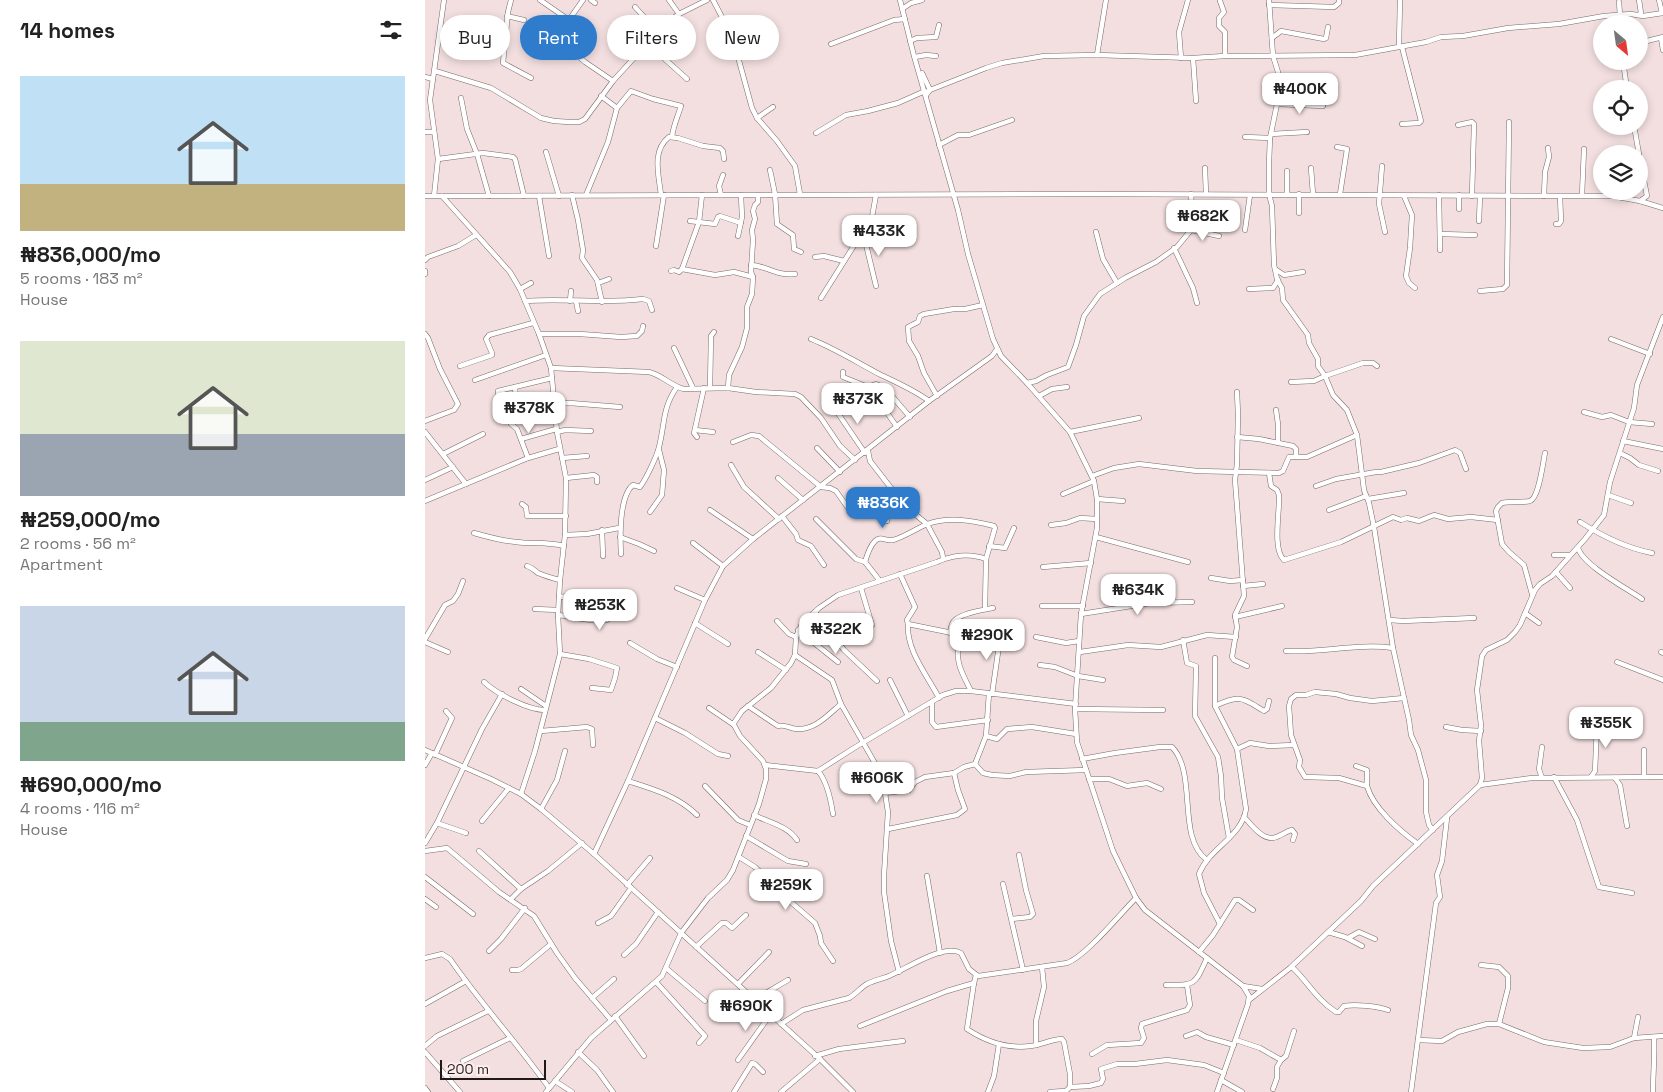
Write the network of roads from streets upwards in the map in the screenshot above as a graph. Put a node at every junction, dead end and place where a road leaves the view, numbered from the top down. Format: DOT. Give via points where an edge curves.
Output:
graph roads {
  1 [pos="444,0"];
  2 [pos="511,0"];
  3 [pos="540,0"];
  4 [pos="583,0"];
  5 [pos="669,0"];
  6 [pos="707,0"];
  7 [pos="713,0"];
  8 [pos="900,0"];
  9 [pos="922,0"];
  10 [pos="1106,0"];
  11 [pos="1188,0"];
  12 [pos="1339,0"];
  13 [pos="1400,0"];
  14 [pos="1639,0"];
  15 [pos="1659,0"];
  16 [pos="1219,1"];
  17 [pos="1619,2"];
  18 [pos="911,3"];
  19 [pos="1269,3"];
  20 [pos="635,7"];
  21 [pos="902,10"];
  22 [pos="1663,13"];
  23 [pos="679,14"];
  24 [pos="507,15"];
  25 [pos="562,15"];
  26 [pos="572,15"];
  27 [pos="642,15"];
  28 [pos="1617,15"];
  29 [pos="1638,15"];
  30 [pos="1648,15"];
  31 [pos="894,20"];
  32 [pos="905,20"];
  33 [pos="1593,21"];
  34 [pos="939,25"];
  35 [pos="1328,27"];
  36 [pos="1271,38"];
  37 [pos="1662,38"];
  38 [pos="910,41"];
  39 [pos="1648,41"];
  40 [pos="831,44"];
  41 [pos="1401,47"];
  42 [pos="1663,50"];
  43 [pos="1097,55"];
  44 [pos="914,56"];
  45 [pos="937,56"];
  46 [pos="1225,56"];
  47 [pos="1273,56"];
  48 [pos="1181,58"];
  49 [pos="1193,58"];
  50 [pos="503,60"];
  51 [pos="583,60"];
  52 [pos="632,60"];
  53 [pos="666,60"];
  54 [pos="435,71"];
  55 [pos="425,77"];
  56 [pos="531,78"];
  57 [pos="433,79"];
  58 [pos="687,79"];
  59 [pos="613,81"];
  60 [pos="927,92"];
  61 [pos="601,96"];
  62 [pos="461,98"];
  63 [pos="427,100"];
  64 [pos="1196,101"];
  65 [pos="1277,104"];
  66 [pos="1323,106"];
  67 [pos="617,108"];
  68 [pos="773,108"];
  69 [pos="757,118"];
  70 [pos="1012,120"];
  71 [pos="1509,122"];
  72 [pos="1402,124"];
  73 [pos="1458,125"];
  74 [pos="425,132"];
  75 [pos="434,132"];
  76 [pos="1307,132"];
  77 [pos="816,133"];
  78 [pos="1271,136"];
  79 [pos="672,137"];
  80 [pos="1245,137"];
  81 [pos="939,145"];
  82 [pos="1337,147"];
  83 [pos="1548,148"];
  84 [pos="1584,149"];
  85 [pos="546,152"];
  86 [pos="477,154"];
  87 [pos="438,159"];
  88 [pos="724,159"];
  89 [pos="1382,166"];
  90 [pos="1205,168"];
  91 [pos="1311,168"];
  92 [pos="770,170"];
  93 [pos="1287,171"];
  94 [pos="723,175"];
  95 [pos="775,194"];
  96 [pos="800,194"];
  97 [pos="1191,194"];
  98 [pos="1206,194"];
  99 [pos="1269,194"];
  100 [pos="1287,194"];
  101 [pos="1299,194"];
  102 [pos="1313,194"];
  103 [pos="1340,194"];
  104 [pos="1380,194"];
  105 [pos="572,195"];
  106 [pos="586,195"];
  107 [pos="663,195"];
  108 [pos="702,195"];
  109 [pos="721,195"];
  110 [pos="741,195"];
  111 [pos="758,195"];
  112 [pos="875,195"];
  113 [pos="953,195"];
  114 [pos="1250,195"];
  115 [pos="1439,195"];
  116 [pos="1459,195"];
  117 [pos="1509,195"];
  118 [pos="1583,195"];
  119 [pos="425,196"];
  120 [pos="434,196"];
  121 [pos="442,196"];
  122 [pos="489,196"];
  123 [pos="524,196"];
  124 [pos="539,196"];
  125 [pos="559,196"];
  126 [pos="1404,196"];
  127 [pos="1472,196"];
  128 [pos="1480,196"];
  129 [pos="1544,196"];
  130 [pos="1560,196"];
  131 [pos="1646,200"];
  132 [pos="1640,201"];
  133 [pos="1647,203"];
  134 [pos="1663,208"];
  135 [pos="1459,209"];
  136 [pos="1299,214"];
  137 [pos="690,221"];
  138 [pos="1479,221"];
  139 [pos="699,222"];
  140 [pos="741,223"];
  141 [pos="1556,224"];
  142 [pos="1191,230"];
  143 [pos="1245,230"];
  144 [pos="863,232"];
  145 [pos="1096,232"];
  146 [pos="1385,232"];
  147 [pos="1439,234"];
  148 [pos="476,235"];
  149 [pos="1475,235"];
  150 [pos="738,236"];
  151 [pos="1219,236"];
  152 [pos="656,246"];
  153 [pos="1174,248"];
  154 [pos="1440,250"];
  155 [pos="801,252"];
  156 [pos="549,256"];
  157 [pos="815,257"];
  158 [pos="425,260"];
  159 [pos="844,261"];
  160 [pos="751,265"];
  161 [pos="682,269"];
  162 [pos="1275,269"];
  163 [pos="671,271"];
  164 [pos="1303,272"];
  165 [pos="795,274"];
  166 [pos="751,275"];
  167 [pos="609,279"];
  168 [pos="1278,280"];
  169 [pos="599,283"];
  170 [pos="1117,283"];
  171 [pos="531,284"];
  172 [pos="875,286"];
  173 [pos="1415,288"];
  174 [pos="520,289"];
  175 [pos="1249,289"];
  176 [pos="571,291"];
  177 [pos="1480,291"];
  178 [pos="821,298"];
  179 [pos="525,301"];
  180 [pos="573,301"];
  181 [pos="602,302"];
  182 [pos="1197,303"];
  183 [pos="983,305"];
  184 [pos="652,310"];
  185 [pos="578,311"];
  186 [pos="1663,317"];
  187 [pos="533,322"];
  188 [pos="643,326"];
  189 [pos="714,332"];
  190 [pos="425,334"];
  191 [pos="539,334"];
  192 [pos="1611,339"];
  193 [pos="811,340"];
  194 [pos="674,348"];
  195 [pos="997,349"];
  196 [pos="1650,354"];
  197 [pos="546,355"];
  198 [pos="992,356"];
  199 [pos="1001,356"];
  200 [pos="460,366"];
  201 [pos="1377,366"];
  202 [pos="551,368"];
  203 [pos="843,372"];
  204 [pos="1325,376"];
  205 [pos="552,378"];
  206 [pos="475,380"];
  207 [pos="1036,382"];
  208 [pos="1291,382"];
  209 [pos="1027,383"];
  210 [pos="515,387"];
  211 [pos="677,387"];
  212 [pos="1067,387"];
  213 [pos="693,388"];
  214 [pos="704,388"];
  215 [pos="710,388"];
  216 [pos="728,388"];
  217 [pos="1033,389"];
  218 [pos="1237,392"];
  219 [pos="937,396"];
  220 [pos="1039,396"];
  221 [pos="929,401"];
  222 [pos="509,403"];
  223 [pos="554,404"];
  224 [pos="621,407"];
  225 [pos="883,407"];
  226 [pos="835,408"];
  227 [pos="500,410"];
  228 [pos="1276,410"];
  229 [pos="1584,412"];
  230 [pos="910,417"];
  231 [pos="1139,418"];
  232 [pos="425,421"];
  233 [pos="1629,422"];
  234 [pos="511,424"];
  235 [pos="1651,424"];
  236 [pos="897,427"];
  237 [pos="556,430"];
  238 [pos="695,430"];
  239 [pos="591,431"];
  240 [pos="425,432"];
  241 [pos="713,432"];
  242 [pos="1069,432"];
  243 [pos="483,434"];
  244 [pos="697,437"];
  245 [pos="1237,437"];
  246 [pos="1356,437"];
  247 [pos="427,439"];
  248 [pos="521,439"];
  249 [pos="1623,441"];
  250 [pos="733,442"];
  251 [pos="1278,443"];
  252 [pos="817,448"];
  253 [pos="559,449"];
  254 [pos="1663,449"];
  255 [pos="659,450"];
  256 [pos="866,452"];
  257 [pos="1545,453"];
  258 [pos="1620,453"];
  259 [pos="443,454"];
  260 [pos="587,456"];
  261 [pos="860,456"];
  262 [pos="1296,457"];
  263 [pos="528,458"];
  264 [pos="561,458"];
  265 [pos="855,460"];
  266 [pos="870,461"];
  267 [pos="731,465"];
  268 [pos="453,467"];
  269 [pos="1466,469"];
  270 [pos="1658,471"];
  271 [pos="840,472"];
  272 [pos="1235,472"];
  273 [pos="1269,473"];
  274 [pos="1362,475"];
  275 [pos="565,478"];
  276 [pos="778,478"];
  277 [pos="1093,478"];
  278 [pos="425,480"];
  279 [pos="597,482"];
  280 [pos="466,484"];
  281 [pos="1316,486"];
  282 [pos="821,487"];
  283 [pos="893,490"];
  284 [pos="1405,493"];
  285 [pos="1063,494"];
  286 [pos="1608,495"];
  287 [pos="1367,498"];
  288 [pos="1097,499"];
  289 [pos="803,500"];
  290 [pos="425,501"];
  291 [pos="1123,501"];
  292 [pos="1631,503"];
  293 [pos="522,504"];
  294 [pos="710,510"];
  295 [pos="1329,510"];
  296 [pos="650,512"];
  297 [pos="853,515"];
  298 [pos="566,516"];
  299 [pos="781,518"];
  300 [pos="816,519"];
  301 [pos="1097,519"];
  302 [pos="1498,520"];
  303 [pos="887,521"];
  304 [pos="1580,522"];
  305 [pos="927,524"];
  306 [pos="1051,525"];
  307 [pos="1374,527"];
  308 [pos="619,528"];
  309 [pos="1015,528"];
  310 [pos="602,530"];
  311 [pos="1593,530"];
  312 [pos="473,533"];
  313 [pos="565,535"];
  314 [pos="620,537"];
  315 [pos="1097,537"];
  316 [pos="753,540"];
  317 [pos="693,543"];
  318 [pos="564,546"];
  319 [pos="989,546"];
  320 [pos="1578,548"];
  321 [pos="654,551"];
  322 [pos="1652,553"];
  323 [pos="621,554"];
  324 [pos="1572,554"];
  325 [pos="1580,554"];
  326 [pos="1554,555"];
  327 [pos="603,556"];
  328 [pos="943,558"];
  329 [pos="986,559"];
  330 [pos="865,562"];
  331 [pos="1188,562"];
  332 [pos="1091,563"];
  333 [pos="825,565"];
  334 [pos="527,566"];
  335 [pos="723,566"];
  336 [pos="1043,567"];
  337 [pos="1556,572"];
  338 [pos="900,574"];
  339 [pos="1211,578"];
  340 [pos="560,580"];
  341 [pos="1243,580"];
  342 [pos="463,581"];
  343 [pos="880,581"];
  344 [pos="1263,584"];
  345 [pos="1243,586"];
  346 [pos="677,588"];
  347 [pos="861,588"];
  348 [pos="1570,588"];
  349 [pos="1532,591"];
  350 [pos="595,594"];
  351 [pos="559,597"];
  352 [pos="1642,599"];
  353 [pos="631,600"];
  354 [pos="705,600"];
  355 [pos="1192,602"];
  356 [pos="1042,606"];
  357 [pos="1083,606"];
  358 [pos="1282,606"];
  359 [pos="993,608"];
  360 [pos="535,609"];
  361 [pos="985,609"];
  362 [pos="558,612"];
  363 [pos="815,612"];
  364 [pos="1525,613"];
  365 [pos="1081,614"];
  366 [pos="1235,617"];
  367 [pos="1474,618"];
  368 [pos="1390,620"];
  369 [pos="777,621"];
  370 [pos="1403,622"];
  371 [pos="695,623"];
  372 [pos="908,624"];
  373 [pos="1539,624"];
  374 [pos="872,625"];
  375 [pos="1391,628"];
  376 [pos="798,630"];
  377 [pos="1001,632"];
  378 [pos="950,633"];
  379 [pos="796,637"];
  380 [pos="1036,637"];
  381 [pos="1236,637"];
  382 [pos="1183,640"];
  383 [pos="425,641"];
  384 [pos="962,641"];
  385 [pos="1079,641"];
  386 [pos="630,643"];
  387 [pos="728,644"];
  388 [pos="999,646"];
  389 [pos="1393,648"];
  390 [pos="1286,651"];
  391 [pos="448,652"];
  392 [pos="758,652"];
  393 [pos="1079,652"];
  394 [pos="560,654"];
  395 [pos="795,655"];
  396 [pos="1215,658"];
  397 [pos="838,662"];
  398 [pos="1617,662"];
  399 [pos="1040,665"];
  400 [pos="1247,666"];
  401 [pos="677,667"];
  402 [pos="1079,668"];
  403 [pos="786,670"];
  404 [pos="1069,672"];
  405 [pos="1079,676"];
  406 [pos="877,680"];
  407 [pos="890,680"];
  408 [pos="1103,680"];
  409 [pos="1663,680"];
  410 [pos="485,682"];
  411 [pos="592,688"];
  412 [pos="521,689"];
  413 [pos="971,691"];
  414 [pos="991,693"];
  415 [pos="502,694"];
  416 [pos="939,698"];
  417 [pos="1404,698"];
  418 [pos="1269,701"];
  419 [pos="932,702"];
  420 [pos="841,704"];
  421 [pos="748,706"];
  422 [pos="1076,706"];
  423 [pos="1215,706"];
  424 [pos="545,708"];
  425 [pos="709,708"];
  426 [pos="537,710"];
  427 [pos="1163,710"];
  428 [pos="446,711"];
  429 [pos="908,716"];
  430 [pos="655,718"];
  431 [pos="543,719"];
  432 [pos="988,720"];
  433 [pos="734,725"];
  434 [pos="1597,726"];
  435 [pos="1446,727"];
  436 [pos="541,731"];
  437 [pos="1481,731"];
  438 [pos="1076,734"];
  439 [pos="986,736"];
  440 [pos="862,743"];
  441 [pos="593,744"];
  442 [pos="1294,745"];
  443 [pos="1542,747"];
  444 [pos="1237,749"];
  445 [pos="425,750"];
  446 [pos="1644,750"];
  447 [pos="565,751"];
  448 [pos="434,754"];
  449 [pos="728,756"];
  450 [pos="1083,759"];
  451 [pos="975,764"];
  452 [pos="425,765"];
  453 [pos="765,765"];
  454 [pos="1356,766"];
  455 [pos="463,768"];
  456 [pos="1539,768"];
  457 [pos="1086,770"];
  458 [pos="818,771"];
  459 [pos="1595,771"];
  460 [pos="954,773"];
  461 [pos="1557,777"];
  462 [pos="1591,777"];
  463 [pos="1599,777"];
  464 [pos="1644,777"];
  465 [pos="1482,778"];
  466 [pos="1532,778"];
  467 [pos="1542,778"];
  468 [pos="1615,778"];
  469 [pos="1624,778"];
  470 [pos="1663,778"];
  471 [pos="1089,779"];
  472 [pos="628,781"];
  473 [pos="1487,783"];
  474 [pos="1480,785"];
  475 [pos="1620,785"];
  476 [pos="705,786"];
  477 [pos="1367,786"];
  478 [pos="509,788"];
  479 [pos="1161,789"];
  480 [pos="885,793"];
  481 [pos="521,794"];
  482 [pos="541,809"];
  483 [pos="833,814"];
  484 [pos="697,815"];
  485 [pos="754,815"];
  486 [pos="1244,817"];
  487 [pos="1447,817"];
  488 [pos="482,821"];
  489 [pos="437,823"];
  490 [pos="750,825"];
  491 [pos="1439,825"];
  492 [pos="1627,826"];
  493 [pos="888,829"];
  494 [pos="1446,829"];
  495 [pos="1433,830"];
  496 [pos="466,833"];
  497 [pos="746,836"];
  498 [pos="1229,838"];
  499 [pos="797,840"];
  500 [pos="1293,840"];
  501 [pos="425,843"];
  502 [pos="582,843"];
  503 [pos="1418,844"];
  504 [pos="425,851"];
  505 [pos="479,851"];
  506 [pos="594,854"];
  507 [pos="1019,855"];
  508 [pos="739,857"];
  509 [pos="650,858"];
  510 [pos="1207,860"];
  511 [pos="806,864"];
  512 [pos="927,876"];
  513 [pos="425,877"];
  514 [pos="1003,884"];
  515 [pos="629,887"];
  516 [pos="521,888"];
  517 [pos="1632,893"];
  518 [pos="1136,898"];
  519 [pos="425,899"];
  520 [pos="511,899"];
  521 [pos="436,907"];
  522 [pos="525,908"];
  523 [pos="1253,910"];
  524 [pos="658,912"];
  525 [pos="473,914"];
  526 [pos="746,915"];
  527 [pos="1012,919"];
  528 [pos="598,923"];
  529 [pos="1220,924"];
  530 [pos="1328,932"];
  531 [pos="681,933"];
  532 [pos="1347,938"];
  533 [pos="1375,940"];
  534 [pos="551,944"];
  535 [pos="1362,946"];
  536 [pos="696,947"];
  537 [pos="489,951"];
  538 [pos="769,952"];
  539 [pos="1199,952"];
  540 [pos="940,953"];
  541 [pos="625,955"];
  542 [pos="425,958"];
  543 [pos="1207,958"];
  544 [pos="833,961"];
  545 [pos="1481,965"];
  546 [pos="1292,966"];
  547 [pos="1042,967"];
  548 [pos="666,968"];
  549 [pos="512,970"];
  550 [pos="1023,970"];
  551 [pos="899,972"];
  552 [pos="976,975"];
  553 [pos="614,979"];
  554 [pos="788,980"];
  555 [pos="466,982"];
  556 [pos="656,982"];
  557 [pos="973,983"];
  558 [pos="738,984"];
  559 [pos="1166,985"];
  560 [pos="1187,985"];
  561 [pos="1243,986"];
  562 [pos="1262,989"];
  563 [pos="591,998"];
  564 [pos="755,1000"];
  565 [pos="1249,1000"];
  566 [pos="705,1001"];
  567 [pos="425,1004"];
  568 [pos="1388,1010"];
  569 [pos="488,1011"];
  570 [pos="770,1015"];
  571 [pos="1638,1017"];
  572 [pos="613,1018"];
  573 [pos="781,1024"];
  574 [pos="1499,1024"];
  575 [pos="860,1026"];
  576 [pos="1294,1031"];
  577 [pos="1185,1036"];
  578 [pos="1663,1036"];
  579 [pos="1654,1037"];
  580 [pos="510,1038"];
  581 [pos="1635,1038"];
  582 [pos="1236,1040"];
  583 [pos="1418,1040"];
  584 [pos="903,1041"];
  585 [pos="699,1044"];
  586 [pos="999,1044"];
  587 [pos="1036,1045"];
  588 [pos="1234,1045"];
  589 [pos="425,1046"];
  590 [pos="425,1052"];
  591 [pos="578,1052"];
  592 [pos="1092,1054"];
  593 [pos="644,1056"];
  594 [pos="815,1056"];
  595 [pos="820,1059"];
  596 [pos="738,1060"];
  597 [pos="1281,1060"];
  598 [pos="463,1061"];
  599 [pos="763,1072"];
  600 [pos="1224,1073"];
  601 [pos="1221,1080"];
  602 [pos="555,1081"];
  603 [pos="425,1088"];
  604 [pos="1273,1088"];
  605 [pos="548,1090"];
  606 [pos="1067,1090"];
  607 [pos="428,1092"];
  608 [pos="459,1092"];
  609 [pos="572,1092"];
  610 [pos="613,1092"];
  611 [pos="734,1092"];
  612 [pos="781,1092"];
  613 [pos="853,1092"];
  614 [pos="988,1092"];
  615 [pos="1050,1092"];
  616 [pos="1217,1092"];
  617 [pos="1242,1092"];
  618 [pos="1411,1092"];
  619 [pos="1653,1092"];
  1 -- 54 [label="street"];
  2 -- 24 [label="street"];
  3 -- 25 [label="street"];
  4 -- 26 [label="street"];
  5 -- 23 [label="street"];
  6 -- 23 [label="street"];
  7 -- 69 [label="street" via="737,43 739,62"];
  8 -- 18 [label="street"];
  8 -- 21 [label="street"];
  9 -- 18 [label="street"];
  10 -- 43 [label="street"];
  11 -- 48 [label="street" via="1179,32"];
  12 -- 19 [label="street" via="1334,8"];
  13 -- 41 [label="street"];
  14 -- 29 [label="street" via="1641,13"];
  15 -- 22 [label="street"];
  16 -- 46 [label="street" via="1225,12 1219,18 1219,26 1225,32"];
  17 -- 28 [label="street"];
  18 -- 21 [label="street"];
  19 -- 36 [label="street"];
  20 -- 27 [label="street"];
  21 -- 31 [label="street"];
  21 -- 32 [label="street"];
  22 -- 30 [label="street"];
  31 -- 32 [label="street"];
  31 -- 40 [label="street"];
  32 -- 38 [label="street"];
  33 -- 41 [label="street" via="1508,28"];
  34 -- 38 [label="street" via="936,38"];
  35 -- 36 [label="street" via="1327,38 1324,39 1281,31"];
  36 -- 47 [label="street"];
  37 -- 39 [label="street"];
  37 -- 42 [label="street"];
  38 -- 44 [label="street"];
  41 -- 47 [label="street" via="1355,56"];
  41 -- 72 [label="street" via="1421,121"];
  43 -- 48 [label="street"];
  43 -- 60 [label="street" via="1045,56 1002,63"];
  44 -- 45 [label="street"];
  44 -- 60 [label="street"];
  46 -- 47 [label="street"];
  46 -- 49 [label="street"];
  47 -- 65 [label="street" via="1278,72"];
  48 -- 49 [label="street"];
  49 -- 64 [label="street"];
  50 -- 56 [label="street" via="503,63"];
  51 -- 59 [label="street"];
  52 -- 59 [label="street"];
  53 -- 58 [label="street"];
  54 -- 57 [label="street"];
  54 -- 61 [label="street" via="491,88 537,116 554,121 582,121"];
  55 -- 57 [label="street"];
  57 -- 63 [label="street"];
  59 -- 61 [label="street"];
  60 -- 77 [label="street" via="846,115"];
  60 -- 81 [label="street"];
  61 -- 67 [label="street"];
  62 -- 86 [label="street" via="467,129"];
  63 -- 75 [label="street"];
  65 -- 66 [label="street"];
  65 -- 78 [label="street"];
  67 -- 79 [label="street" via="631,91 681,106"];
  67 -- 106 [label="street" via="608,142"];
  68 -- 69 [label="street"];
  69 -- 96 [label="street" via="795,166"];
  70 -- 81 [label="street" via="969,135 958,135"];
  71 -- 117 [label="street"];
  73 -- 127 [label="street" via="1474,124"];
  74 -- 75 [label="street"];
  75 -- 87 [label="street"];
  76 -- 78 [label="street"];
  78 -- 80 [label="street"];
  78 -- 99 [label="street"];
  79 -- 88 [label="street" via="720,148"];
  79 -- 107 [label="street" via="664,142 658,156"];
  81 -- 113 [label="street"];
  82 -- 103 [label="street" via="1347,149"];
  83 -- 129 [label="street"];
  84 -- 118 [label="street"];
  85 -- 125 [label="street"];
  86 -- 87 [label="street"];
  86 -- 122 [label="street"];
  86 -- 123 [label="street" via="514,158"];
  87 -- 120 [label="street"];
  89 -- 104 [label="street"];
  90 -- 98 [label="street"];
  91 -- 102 [label="street"];
  92 -- 95 [label="street"];
  93 -- 100 [label="street"];
  94 -- 109 [label="street" via="719,186"];
  95 -- 96 [label="street"];
  95 -- 111 [label="street"];
  95 -- 155 [label="street" via="778,226 793,235 794,249"];
  96 -- 112 [label="street"];
  97 -- 98 [label="street"];
  97 -- 113 [label="street"];
  97 -- 142 [label="street"];
  98 -- 114 [label="street"];
  99 -- 100 [label="street"];
  99 -- 114 [label="street"];
  99 -- 162 [label="street"];
  100 -- 101 [label="street"];
  101 -- 102 [label="street"];
  101 -- 136 [label="street"];
  102 -- 103 [label="street"];
  103 -- 104 [label="street"];
  104 -- 126 [label="street"];
  104 -- 146 [label="street"];
  105 -- 106 [label="street"];
  105 -- 125 [label="street"];
  105 -- 169 [label="street" via="582,258"];
  106 -- 107 [label="street"];
  107 -- 108 [label="street"];
  107 -- 152 [label="street"];
  108 -- 109 [label="street"];
  108 -- 139 [label="street"];
  109 -- 110 [label="street"];
  110 -- 111 [label="street"];
  110 -- 140 [label="street"];
  111 -- 160 [label="street" via="754,208"];
  112 -- 113 [label="street"];
  112 -- 144 [label="street" via="872,217"];
  113 -- 183 [label="street"];
  114 -- 143 [label="street"];
  115 -- 116 [label="street"];
  115 -- 126 [label="street"];
  115 -- 147 [label="street"];
  116 -- 127 [label="street"];
  116 -- 135 [label="street"];
  117 -- 128 [label="street"];
  117 -- 129 [label="street"];
  117 -- 177 [label="street" via="1507,285 1503,289"];
  118 -- 130 [label="street"];
  118 -- 132 [label="street"];
  119 -- 120 [label="street"];
  120 -- 121 [label="street"];
  121 -- 122 [label="street"];
  121 -- 148 [label="street"];
  122 -- 123 [label="street"];
  123 -- 124 [label="street"];
  124 -- 125 [label="street"];
  124 -- 156 [label="street"];
  126 -- 173 [label="street" via="1411,215 1406,276"];
  127 -- 128 [label="street"];
  128 -- 138 [label="street"];
  129 -- 130 [label="street"];
  130 -- 141 [label="street" via="1561,221"];
  131 -- 133 [label="street"];
  132 -- 133 [label="street"];
  133 -- 134 [label="street"];
  137 -- 139 [label="street"];
  139 -- 140 [label="street" via="715,224 720,216"];
  139 -- 161 [label="street"];
  140 -- 150 [label="street"];
  142 -- 151 [label="street"];
  142 -- 153 [label="street"];
  144 -- 159 [label="street"];
  144 -- 172 [label="street"];
  145 -- 170 [label="street" via="1103,259"];
  147 -- 149 [label="street"];
  147 -- 154 [label="street"];
  148 -- 158 [label="street"];
  148 -- 174 [label="street" via="510,272"];
  153 -- 170 [label="street" via="1156,262"];
  153 -- 182 [label="street"];
  157 -- 159 [label="street"];
  159 -- 178 [label="street"];
  160 -- 165 [label="street" via="781,274"];
  160 -- 166 [label="street"];
  161 -- 163 [label="street"];
  161 -- 166 [label="street" via="715,275 734,272"];
  162 -- 164 [label="street" via="1284,275"];
  162 -- 168 [label="street"];
  166 -- 216 [label="street" via="747,328 729,375"];
  167 -- 169 [label="street"];
  168 -- 175 [label="street" via="1273,288"];
  168 -- 204 [label="street" via="1283,300 1307,333 1318,366"];
  169 -- 181 [label="street"];
  170 -- 207 [label="street" via="1100,294 1083,316 1068,367"];
  171 -- 174 [label="street"];
  174 -- 179 [label="street"];
  176 -- 180 [label="street"];
  179 -- 180 [label="street"];
  179 -- 187 [label="street"];
  180 -- 181 [label="street"];
  180 -- 185 [label="street"];
  181 -- 184 [label="street" via="646,300"];
  183 -- 195 [label="street"];
  183 -- 219 [label="street" via="924,314 908,327 909,341"];
  186 -- 196 [label="street"];
  187 -- 191 [label="street"];
  187 -- 200 [label="street" via="489,335 486,339 492,355"];
  188 -- 191 [label="street" via="637,336"];
  189 -- 215 [label="street" via="711,336"];
  190 -- 232 [label="street" via="457,404 454,410"];
  191 -- 197 [label="street"];
  192 -- 196 [label="street"];
  193 -- 221 [label="street" via="913,389"];
  194 -- 213 [label="street"];
  195 -- 198 [label="street"];
  195 -- 199 [label="street"];
  196 -- 233 [label="street" via="1637,385"];
  197 -- 202 [label="street"];
  197 -- 206 [label="street"];
  198 -- 199 [label="street"];
  198 -- 219 [label="street"];
  199 -- 209 [label="street"];
  201 -- 204 [label="street" via="1363,363"];
  202 -- 205 [label="street"];
  202 -- 211 [label="street" via="649,372"];
  203 -- 230 [label="street" via="843,377 868,387 876,384 885,388"];
  204 -- 208 [label="street" via="1314,381"];
  204 -- 246 [label="street" via="1330,389 1349,414"];
  205 -- 210 [label="street"];
  205 -- 223 [label="street"];
  207 -- 209 [label="street"];
  207 -- 217 [label="street"];
  209 -- 217 [label="street"];
  210 -- 222 [label="street" via="516,399"];
  210 -- 227 [label="street" via="499,391"];
  211 -- 213 [label="street"];
  211 -- 255 [label="street" via="666,406"];
  212 -- 220 [label="street" via="1052,388"];
  213 -- 214 [label="street"];
  214 -- 215 [label="street"];
  214 -- 238 [label="street"];
  215 -- 216 [label="street"];
  216 -- 265 [label="street" via="799,395"];
  217 -- 220 [label="street"];
  218 -- 245 [label="street"];
  219 -- 221 [label="street"];
  220 -- 242 [label="street"];
  221 -- 230 [label="street"];
  223 -- 224 [label="street"];
  223 -- 237 [label="street"];
  225 -- 236 [label="street"];
  226 -- 256 [label="street"];
  228 -- 251 [label="street"];
  229 -- 233 [label="street" via="1602,417 1611,415"];
  230 -- 236 [label="street"];
  231 -- 242 [label="street"];
  233 -- 235 [label="street"];
  233 -- 249 [label="street"];
  234 -- 248 [label="street"];
  236 -- 256 [label="street"];
  237 -- 239 [label="street"];
  237 -- 248 [label="street"];
  237 -- 253 [label="street"];
  238 -- 241 [label="street"];
  238 -- 244 [label="street"];
  240 -- 247 [label="street"];
  242 -- 277 [label="street"];
  243 -- 259 [label="street"];
  245 -- 251 [label="street"];
  245 -- 272 [label="street"];
  246 -- 262 [label="street" via="1307,457"];
  246 -- 274 [label="street"];
  247 -- 259 [label="street"];
  248 -- 263 [label="street"];
  249 -- 254 [label="street"];
  249 -- 258 [label="street"];
  250 -- 282 [label="street" via="757,434"];
  251 -- 262 [label="street" via="1295,447"];
  252 -- 271 [label="street"];
  253 -- 263 [label="street"];
  253 -- 264 [label="street"];
  255 -- 296 [label="street" via="663,470 662,495"];
  255 -- 308 [label="street" via="641,487 633,485 629,488"];
  256 -- 261 [label="street"];
  256 -- 266 [label="street"];
  257 -- 302 [label="street" via="1533,499 1502,502 1497,509"];
  258 -- 270 [label="street" via="1639,466"];
  258 -- 286 [label="street"];
  259 -- 268 [label="street"];
  260 -- 264 [label="street"];
  261 -- 265 [label="street"];
  261 -- 266 [label="street"];
  262 -- 273 [label="street" via="1288,458 1282,472"];
  263 -- 280 [label="street"];
  264 -- 275 [label="street"];
  265 -- 271 [label="street"];
  266 -- 283 [label="street"];
  267 -- 299 [label="street" via="744,487"];
  268 -- 278 [label="street"];
  268 -- 280 [label="street"];
  269 -- 274 [label="street" via="1455,450 1419,463"];
  271 -- 282 [label="street"];
  272 -- 273 [label="street"];
  272 -- 277 [label="street" via="1139,464 1114,468"];
  272 -- 341 [label="street"];
  273 -- 307 [label="street" via="1272,486 1279,495 1277,544 1283,559 1334,544"];
  274 -- 281 [label="street"];
  274 -- 287 [label="street"];
  275 -- 279 [label="street" via="594,475"];
  275 -- 298 [label="street"];
  276 -- 289 [label="street"];
  277 -- 285 [label="street"];
  277 -- 288 [label="street"];
  280 -- 290 [label="street"];
  282 -- 289 [label="street"];
  282 -- 297 [label="street" via="835,491"];
  283 -- 303 [label="street" via="879,503"];
  283 -- 305 [label="street" via="909,510"];
  284 -- 287 [label="street"];
  286 -- 292 [label="street"];
  286 -- 311 [label="street" via="1603,515"];
  287 -- 295 [label="street"];
  287 -- 307 [label="street"];
  288 -- 291 [label="street"];
  288 -- 301 [label="street"];
  289 -- 299 [label="street"];
  293 -- 298 [label="street" via="526,507 527,516"];
  294 -- 316 [label="street"];
  298 -- 313 [label="street"];
  299 -- 316 [label="street"];
  299 -- 333 [label="street" via="798,540 809,544"];
  300 -- 330 [label="street" via="856,559"];
  301 -- 306 [label="street" via="1080,518"];
  301 -- 315 [label="street"];
  302 -- 307 [label="street" via="1447,519 1434,515 1419,521 1393,517"];
  302 -- 349 [label="street" via="1502,544 1522,562"];
  304 -- 311 [label="street"];
  305 -- 319 [label="street" via="947,520 975,521 994,526"];
  305 -- 328 [label="street"];
  305 -- 330 [label="street" via="892,540 877,539"];
  307 -- 368 [label="street"];
  308 -- 310 [label="street"];
  308 -- 314 [label="street"];
  309 -- 319 [label="street" via="1007,547"];
  310 -- 313 [label="street"];
  310 -- 327 [label="street"];
  311 -- 320 [label="street"];
  311 -- 322 [label="street"];
  312 -- 318 [label="street" via="494,539"];
  313 -- 318 [label="street"];
  314 -- 321 [label="street"];
  314 -- 323 [label="street"];
  315 -- 331 [label="street"];
  315 -- 332 [label="street"];
  316 -- 335 [label="street"];
  317 -- 335 [label="street"];
  318 -- 340 [label="street"];
  319 -- 329 [label="street"];
  320 -- 324 [label="street"];
  320 -- 325 [label="street"];
  324 -- 325 [label="street"];
  324 -- 326 [label="street"];
  324 -- 337 [label="street"];
  325 -- 352 [label="street"];
  328 -- 329 [label="street" via="974,555"];
  328 -- 338 [label="street"];
  329 -- 361 [label="street"];
  330 -- 343 [label="street"];
  332 -- 336 [label="street"];
  332 -- 357 [label="street"];
  334 -- 340 [label="street"];
  335 -- 354 [label="street"];
  337 -- 348 [label="street"];
  337 -- 349 [label="street"];
  338 -- 343 [label="street"];
  338 -- 372 [label="street" via="915,607"];
  339 -- 341 [label="street"];
  340 -- 351 [label="street"];
  341 -- 345 [label="street"];
  342 -- 383 [label="street" via="458,594 445,605"];
  343 -- 347 [label="street"];
  344 -- 345 [label="street"];
  345 -- 366 [label="street" via="1243,600"];
  346 -- 354 [label="street"];
  347 -- 363 [label="street" via="838,595"];
  347 -- 374 [label="street"];
  349 -- 364 [label="street"];
  350 -- 351 [label="street"];
  351 -- 362 [label="street"];
  353 -- 362 [label="street" via="613,606 608,620"];
  354 -- 371 [label="street"];
  355 -- 365 [label="street" via="1150,603"];
  356 -- 357 [label="street"];
  357 -- 365 [label="street"];
  358 -- 366 [label="street"];
  359 -- 361 [label="street"];
  360 -- 362 [label="street"];
  361 -- 378 [label="street" via="957,618"];
  362 -- 394 [label="street"];
  363 -- 376 [label="street"];
  363 -- 406 [label="street" via="844,650"];
  364 -- 373 [label="street"];
  364 -- 437 [label="street" via="1511,637 1486,650 1482,656 1477,690"];
  365 -- 385 [label="street"];
  366 -- 381 [label="street"];
  367 -- 370 [label="street"];
  368 -- 370 [label="street"];
  368 -- 375 [label="street"];
  369 -- 379 [label="street"];
  370 -- 375 [label="street"];
  371 -- 387 [label="street"];
  371 -- 401 [label="street"];
  372 -- 378 [label="street"];
  372 -- 416 [label="street" via="911,646"];
  375 -- 389 [label="street"];
  376 -- 379 [label="street"];
  376 -- 397 [label="street"];
  377 -- 388 [label="street"];
  378 -- 384 [label="street" via="959,635"];
  379 -- 395 [label="street"];
  380 -- 385 [label="street" via="1065,643"];
  381 -- 382 [label="street" via="1207,635"];
  381 -- 400 [label="street" via="1232,657"];
  382 -- 393 [label="street" via="1161,647 1129,645"];
  382 -- 498 [label="street" via="1187,663 1195,666 1195,716 1218,756"];
  383 -- 391 [label="street"];
  384 -- 388 [label="street"];
  384 -- 413 [label="street" via="958,662"];
  385 -- 393 [label="street"];
  386 -- 401 [label="street"];
  388 -- 414 [label="street"];
  389 -- 390 [label="street"];
  389 -- 417 [label="street"];
  392 -- 403 [label="street"];
  393 -- 402 [label="street"];
  394 -- 411 [label="street" via="617,668 611,690"];
  394 -- 424 [label="street"];
  395 -- 403 [label="street"];
  395 -- 420 [label="street" via="832,680"];
  396 -- 423 [label="street"];
  398 -- 409 [label="street"];
  399 -- 404 [label="street"];
  401 -- 430 [label="street"];
  402 -- 404 [label="street"];
  402 -- 405 [label="street"];
  403 -- 421 [label="street"];
  404 -- 405 [label="street"];
  405 -- 408 [label="street"];
  405 -- 422 [label="street"];
  407 -- 429 [label="street"];
  410 -- 415 [label="street"];
  412 -- 424 [label="street"];
  413 -- 414 [label="street"];
  413 -- 416 [label="street" via="956,691"];
  414 -- 422 [label="street"];
  414 -- 432 [label="street"];
  415 -- 426 [label="street"];
  415 -- 455 [label="street"];
  416 -- 419 [label="street"];
  417 -- 442 [label="street" via="1372,701 1315,692 1294,696 1289,706"];
  417 -- 495 [label="street" via="1411,735 1419,750 1426,780 1426,812"];
  418 -- 423 [label="street" via="1264,710 1241,699"];
  419 -- 429 [label="street"];
  419 -- 432 [label="street" via="932,722 936,727"];
  420 -- 421 [label="street" via="814,726 802,729 778,726"];
  420 -- 440 [label="street"];
  421 -- 433 [label="street"];
  422 -- 427 [label="street"];
  422 -- 438 [label="street"];
  423 -- 444 [label="street"];
  424 -- 426 [label="street"];
  424 -- 431 [label="street"];
  425 -- 433 [label="street"];
  426 -- 431 [label="street"];
  428 -- 448 [label="street" via="453,718"];
  429 -- 440 [label="street"];
  430 -- 449 [label="street" via="718,754"];
  430 -- 472 [label="street"];
  431 -- 436 [label="street"];
  432 -- 439 [label="street"];
  433 -- 453 [label="street"];
  434 -- 459 [label="street"];
  435 -- 437 [label="street"];
  436 -- 441 [label="street" via="587,727 592,730"];
  436 -- 481 [label="street"];
  437 -- 465 [label="street"];
  438 -- 439 [label="street" via="1026,727 1007,729 997,739"];
  438 -- 450 [label="street"];
  439 -- 451 [label="street"];
  440 -- 458 [label="street"];
  440 -- 480 [label="street" via="876,765"];
  442 -- 444 [label="street" via="1251,743"];
  442 -- 477 [label="street" via="1305,777 1339,778"];
  443 -- 456 [label="street"];
  444 -- 486 [label="street"];
  445 -- 448 [label="street"];
  446 -- 464 [label="street"];
  447 -- 482 [label="street" via="557,780"];
  448 -- 452 [label="street"];
  448 -- 455 [label="street"];
  450 -- 457 [label="street"];
  450 -- 510 [label="street" via="1115,752 1172,747 1184,777 1192,834"];
  451 -- 457 [label="street" via="983,773 1010,776 1026,772"];
  451 -- 460 [label="street"];
  453 -- 458 [label="street"];
  453 -- 485 [label="street" via="766,779"];
  454 -- 477 [label="street" via="1368,771"];
  455 -- 478 [label="street"];
  455 -- 489 [label="street"];
  456 -- 466 [label="street"];
  456 -- 467 [label="street"];
  457 -- 471 [label="street"];
  458 -- 483 [label="street" via="823,776"];
  459 -- 462 [label="street"];
  459 -- 463 [label="street"];
  460 -- 480 [label="street" via="925,777 909,790"];
  460 -- 493 [label="street" via="963,812"];
  461 -- 462 [label="street"];
  461 -- 467 [label="street"];
  461 -- 517 [label="street" via="1577,820 1599,887"];
  462 -- 463 [label="street"];
  463 -- 468 [label="street"];
  464 -- 469 [label="street"];
  464 -- 470 [label="street"];
  465 -- 473 [label="street"];
  465 -- 474 [label="street"];
  466 -- 467 [label="street"];
  466 -- 473 [label="street"];
  468 -- 469 [label="street"];
  468 -- 475 [label="street"];
  469 -- 475 [label="street"];
  471 -- 479 [label="street" via="1109,779 1127,786 1147,783"];
  471 -- 518 [label="street" via="1113,851"];
  472 -- 484 [label="street" via="672,797"];
  472 -- 506 [label="street"];
  473 -- 474 [label="street"];
  474 -- 487 [label="street"];
  475 -- 492 [label="street"];
  476 -- 490 [label="street" via="735,817"];
  477 -- 503 [label="street" via="1379,807"];
  478 -- 481 [label="street"];
  478 -- 488 [label="street"];
  480 -- 493 [label="street"];
  481 -- 482 [label="street"];
  482 -- 502 [label="street"];
  485 -- 490 [label="street"];
  485 -- 499 [label="street" via="786,829"];
  486 -- 498 [label="street"];
  486 -- 500 [label="street" via="1270,837 1292,830 1295,834"];
  487 -- 491 [label="street"];
  487 -- 494 [label="street"];
  489 -- 496 [label="street"];
  489 -- 501 [label="street"];
  490 -- 497 [label="street"];
  491 -- 494 [label="street"];
  491 -- 495 [label="street"];
  493 -- 551 [label="street" via="884,892"];
  494 -- 583 [label="street" via="1443,861 1437,875 1439,897"];
  495 -- 503 [label="street"];
  497 -- 508 [label="street"];
  497 -- 511 [label="street" via="788,861"];
  498 -- 510 [label="street"];
  502 -- 506 [label="street"];
  502 -- 516 [label="street"];
  503 -- 530 [label="street"];
  504 -- 520 [label="street" via="447,848"];
  505 -- 516 [label="street"];
  506 -- 515 [label="street"];
  507 -- 527 [label="street" via="1033,914"];
  508 -- 531 [label="street" via="727,880 708,898"];
  508 -- 544 [label="street" via="755,866 815,923 821,943"];
  509 -- 515 [label="street"];
  510 -- 529 [label="street" via="1199,874 1200,881"];
  512 -- 540 [label="street"];
  513 -- 525 [label="street"];
  514 -- 527 [label="street"];
  515 -- 524 [label="street"];
  515 -- 528 [label="street" via="611,916"];
  516 -- 520 [label="street"];
  518 -- 539 [label="street" via="1145,910"];
  518 -- 547 [label="street" via="1075,959 1067,964"];
  519 -- 521 [label="street"];
  520 -- 522 [label="street"];
  522 -- 534 [label="street" via="534,916"];
  522 -- 537 [label="street"];
  523 -- 529 [label="street" via="1236,900"];
  524 -- 531 [label="street"];
  524 -- 541 [label="street"];
  526 -- 536 [label="street" via="732,928 722,923"];
  527 -- 550 [label="street"];
  529 -- 539 [label="street"];
  530 -- 532 [label="street"];
  530 -- 546 [label="street"];
  531 -- 536 [label="street"];
  531 -- 548 [label="street"];
  532 -- 533 [label="street" via="1359,932"];
  532 -- 535 [label="street"];
  534 -- 549 [label="street" via="521,969"];
  534 -- 563 [label="street"];
  536 -- 558 [label="street"];
  538 -- 558 [label="street"];
  539 -- 543 [label="street"];
  540 -- 551 [label="street"];
  540 -- 552 [label="street" via="957,951"];
  542 -- 555 [label="street" via="445,955"];
  543 -- 560 [label="street" via="1197,978"];
  543 -- 561 [label="street"];
  545 -- 574 [label="street" via="1499,967 1508,976"];
  546 -- 562 [label="street"];
  546 -- 568 [label="street" via="1316,995 1336,1012 1351,1005"];
  547 -- 550 [label="street"];
  547 -- 587 [label="street" via="1044,987 1035,1022"];
  548 -- 556 [label="street"];
  548 -- 566 [label="street"];
  550 -- 552 [label="street"];
  551 -- 573 [label="street" via="868,984 849,998 803,1010"];
  552 -- 557 [label="street"];
  553 -- 563 [label="street"];
  554 -- 564 [label="street"];
  555 -- 567 [label="street"];
  555 -- 569 [label="street"];
  556 -- 572 [label="street"];
  556 -- 585 [label="street" via="705,1036"];
  557 -- 575 [label="street"];
  557 -- 586 [label="street" via="967,1029"];
  558 -- 564 [label="street"];
  559 -- 560 [label="street"];
  560 -- 592 [label="street" via="1190,1005 1187,1010 1142,1024 1144,1038 1139,1044 1107,1046"];
  561 -- 562 [label="street"];
  561 -- 565 [label="street"];
  562 -- 565 [label="street"];
  563 -- 572 [label="street"];
  564 -- 570 [label="street"];
  565 -- 582 [label="street"];
  569 -- 580 [label="street"];
  569 -- 589 [label="street" via="437,1036"];
  570 -- 573 [label="street"];
  570 -- 596 [label="street"];
  571 -- 581 [label="street"];
  572 -- 591 [label="street"];
  572 -- 593 [label="street"];
  573 -- 594 [label="street"];
  574 -- 581 [label="street" via="1544,1042 1583,1048 1610,1047"];
  574 -- 583 [label="street" via="1458,1032 1442,1041"];
  576 -- 597 [label="street" via="1286,1056"];
  577 -- 588 [label="street" via="1197,1032"];
  578 -- 579 [label="street"];
  579 -- 581 [label="street"];
  579 -- 619 [label="street"];
  580 -- 598 [label="street"];
  580 -- 605 [label="street"];
  582 -- 588 [label="street"];
  582 -- 597 [label="street" via="1265,1050"];
  583 -- 618 [label="street"];
  584 -- 594 [label="street" via="839,1049"];
  586 -- 587 [label="street"];
  586 -- 614 [label="street"];
  587 -- 606 [label="street" via="1063,1040 1070,1077"];
  588 -- 600 [label="street"];
  590 -- 608 [label="street"];
  591 -- 602 [label="street"];
  591 -- 610 [label="street"];
  594 -- 595 [label="street"];
  595 -- 612 [label="street"];
  595 -- 613 [label="street"];
  597 -- 604 [label="street"];
  599 -- 611 [label="street" via="752,1063"];
  600 -- 601 [label="street"];
  600 -- 606 [label="street" via="1204,1065 1167,1060 1117,1064 1101,1069 1103,1079 1099,1084"];
  601 -- 616 [label="street"];
  601 -- 617 [label="street"];
  602 -- 605 [label="street"];
  602 -- 609 [label="street"];
  603 -- 607 [label="street"];
  606 -- 615 [label="street"];
}
